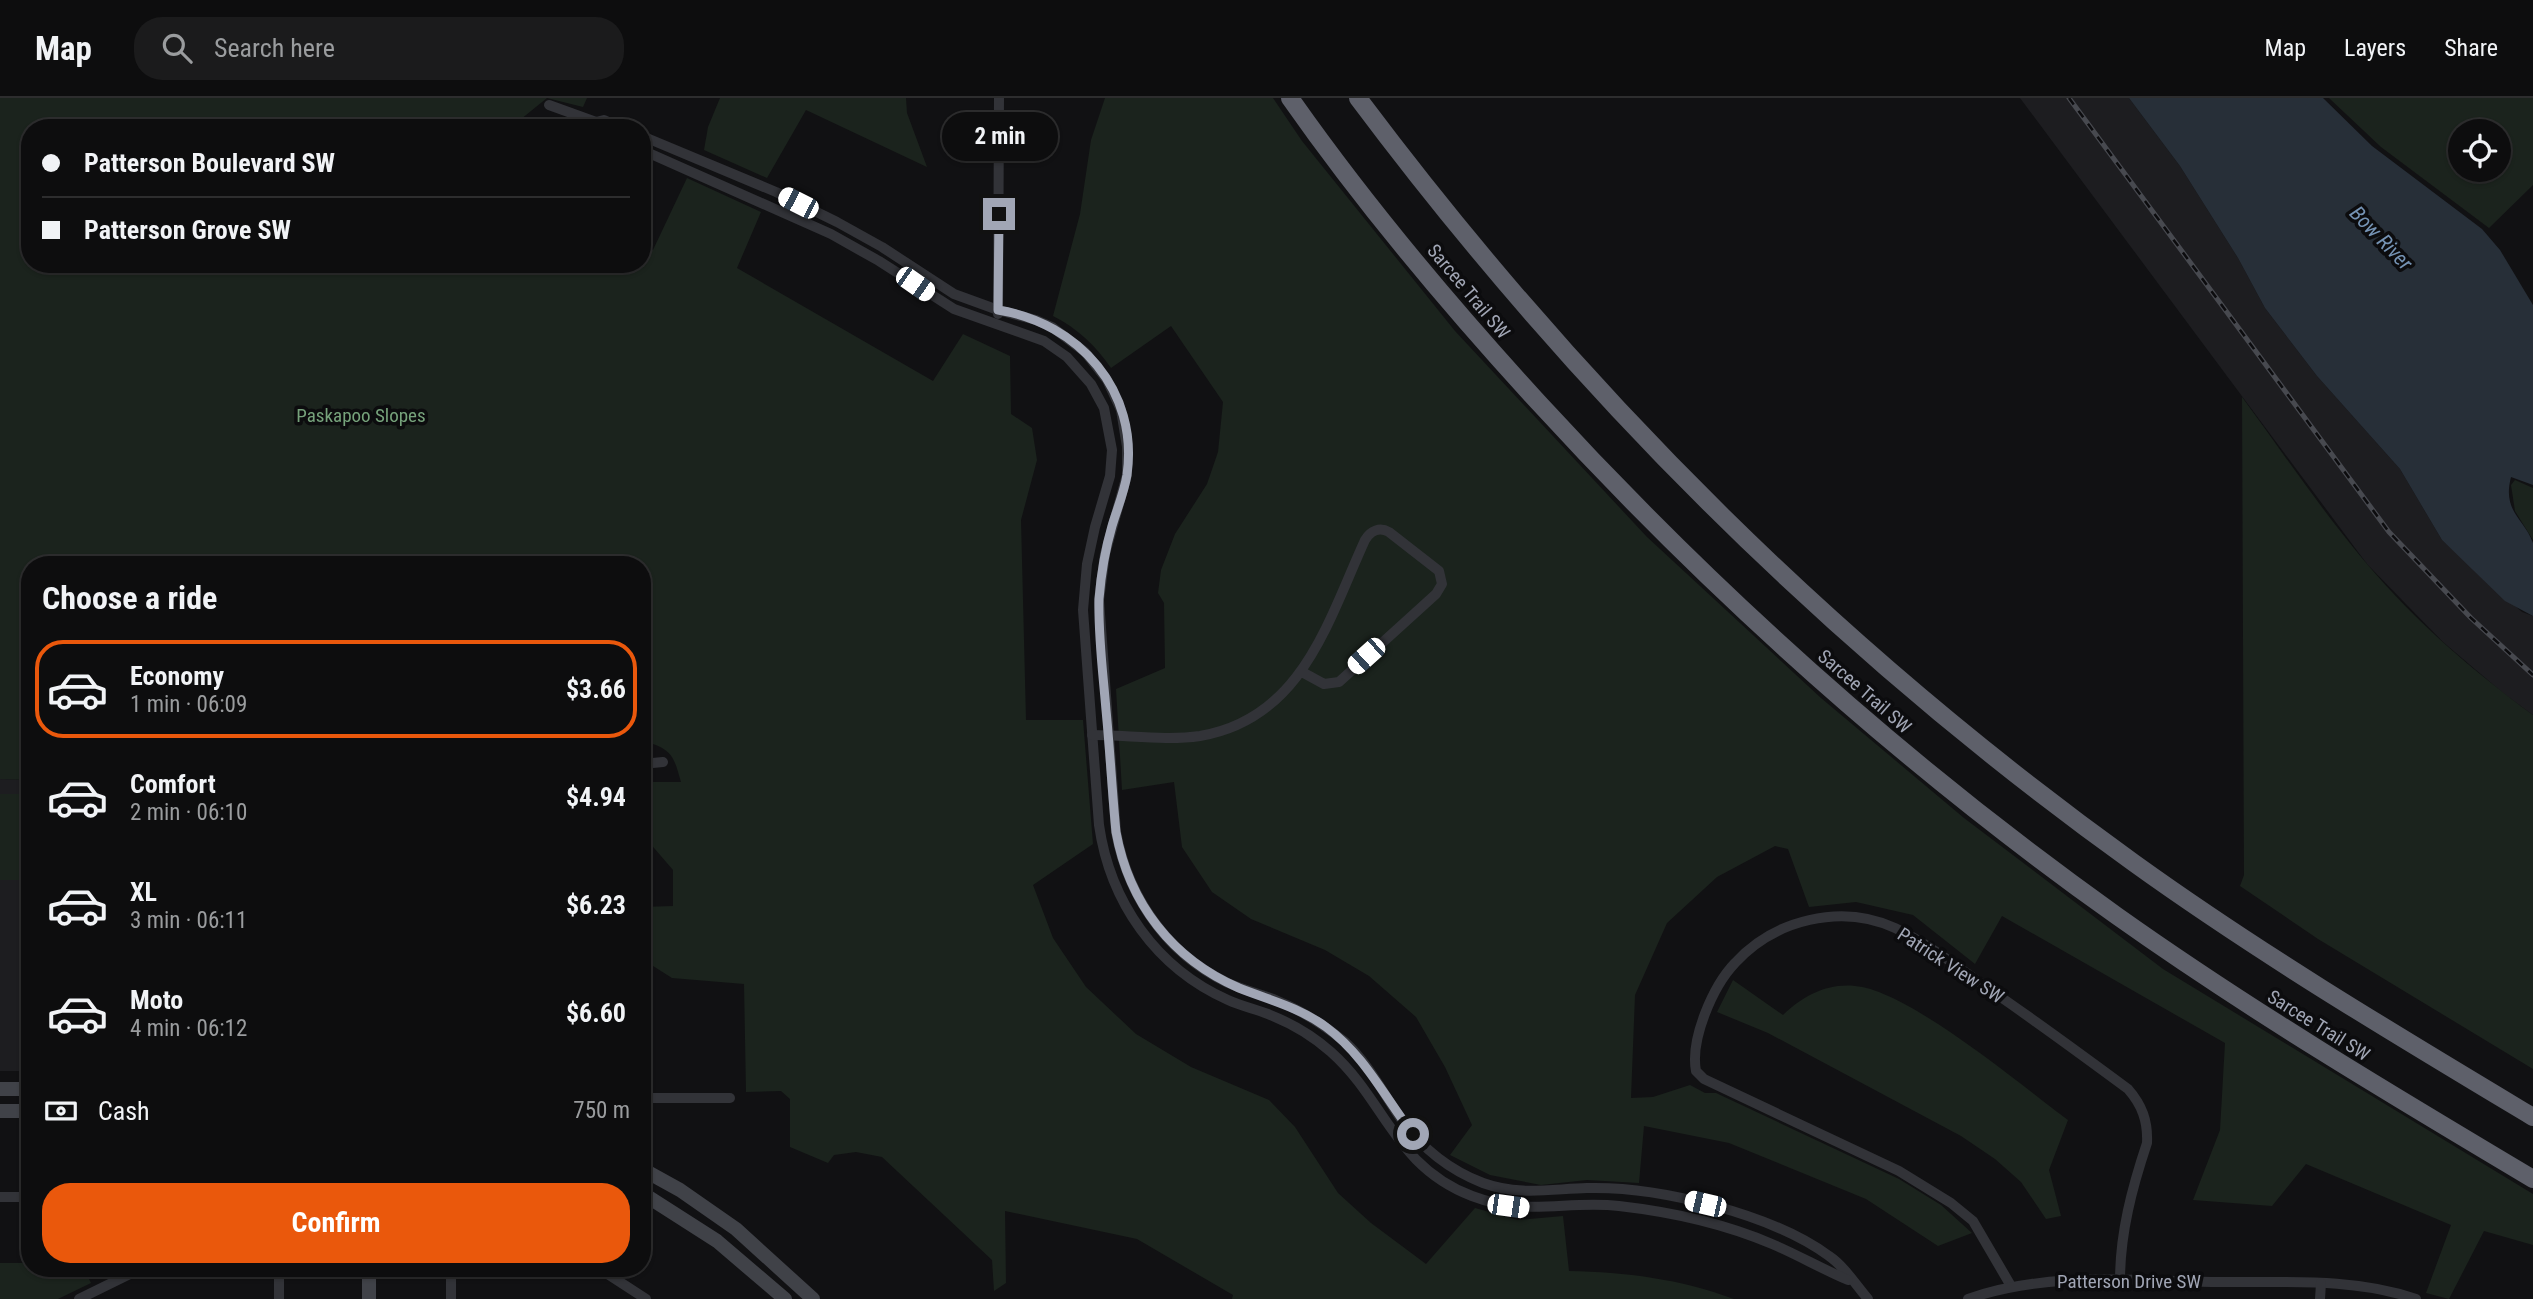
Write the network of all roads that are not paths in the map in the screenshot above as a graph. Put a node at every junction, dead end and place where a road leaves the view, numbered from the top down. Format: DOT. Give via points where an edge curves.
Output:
graph roads {
  1 [pos="999,98"];
  2 [pos="1290,98"];
  3 [pos="1358,98"];
  4 [pos="549,105"];
  5 [pos="583,119"];
  6 [pos="651,140"];
  7 [pos="651,154"];
  8 [pos="776,192"];
  9 [pos="770,205"];
  10 [pos="998,310"];
  11 [pos="996,324"];
  12 [pos="1124,420"];
  13 [pos="1108,424"];
  14 [pos="1087,564"];
  15 [pos="1102,567"];
  16 [pos="1302,672"];
  17 [pos="1092,735"];
  18 [pos="1108,735"];
  19 [pos="663,762"];
  20 [pos="651,763"];
  21 [pos="1149,916"];
  22 [pos="1136,925"];
  23 [pos="1310,1016"];
  24 [pos="1301,1030"];
  25 [pos="0,1089"];
  26 [pos="21,1089"];
  27 [pos="651,1098"];
  28 [pos="730,1098"];
  29 [pos="0,1111"];
  30 [pos="21,1111"];
  31 [pos="2533,1117"];
  32 [pos="651,1174"];
  33 [pos="2533,1179"];
  34 [pos="0,1197"];
  35 [pos="21,1197"];
  36 [pos="651,1199"];
  37 [pos="124,1277"];
  38 [pos="279,1277"];
  39 [pos="369,1277"];
  40 [pos="451,1277"];
  41 [pos="612,1277"];
  42 [pos="2120,1281"];
  43 [pos="1852,1282"];
  44 [pos="2321,1283"];
  45 [pos="2011,1286"];
  46 [pos="79,1299"];
  47 [pos="279,1299"];
  48 [pos="369,1299"];
  49 [pos="451,1299"];
  50 [pos="646,1299"];
  51 [pos="785,1299"];
  52 [pos="813,1299"];
  53 [pos="1868,1299"];
  54 [pos="1968,1299"];
  55 [pos="2320,1299"];
  56 [pos="2416,1299"];
  1 -- 10 [label="street"];
  2 -- 33 [label="highway, Sarcee Trail SW" via="1393,233 1531,394 1688,557 1837,695 2002,831 2179,959 2307,1043"];
  3 -- 31 [label="highway, Sarcee Trail SW" via="1456,227 1606,397 1735,530 1915,692 2068,815 2200,909 2323,990"];
  4 -- 5 [label="street"];
  6 -- 8 [label="street"];
  7 -- 9 [label="street"];
  8 -- 9 [label="street"];
  8 -- 10 [label="street" via="882,247 954,294"];
  9 -- 11 [label="street" via="879,261 954,309"];
  10 -- 11 [label="street"];
  10 -- 12 [label="street" via="1036,320 1079,346 1107,380"];
  11 -- 13 [label="street" via="1035,337 1067,357 1091,384"];
  12 -- 13 [label="street"];
  12 -- 15 [label="street" via="1127,475"];
  13 -- 14 [label="street" via="1110,476"];
  14 -- 15 [label="street"];
  14 -- 17 [label="street" via="1084,627"];
  15 -- 18 [label="street" via="1100,627"];
  16 -- 16 [label="street" via="1373,531 1390,532 1439,571 1441,584 1436,594 1339,682 1324,684"];
  16 -- 18 [label="street" via="1259,713 1219,731 1185,737"];
  17 -- 18 [label="street"];
  17 -- 22 [label="street" via="1103,847 1115,886"];
  18 -- 21 [label="street" via="1119,849"];
  19 -- 20 [label="street"];
  21 -- 22 [label="street"];
  21 -- 23 [label="street" via="1177,949 1208,972"];
  22 -- 24 [label="street" via="1162,956 1196,984"];
  23 -- 24 [label="street"];
  23 -- 43 [label="street" via="1357,1054 1401,1118 1433,1154 1465,1175 1512,1191 1599,1188 1719,1208 1812,1244 1832,1257"];
  24 -- 43 [label="street" via="1347,1067 1409,1153 1434,1175 1471,1196 1524,1208 1616,1205 1698,1219 1770,1243"];
  25 -- 26 [label="main road"];
  27 -- 28 [label="street"];
  29 -- 30 [label="main road"];
  32 -- 52 [label="main road" via="736,1229"];
  34 -- 35 [label="street"];
  36 -- 51 [label="main road" via="718,1241"];
  37 -- 46 [label="street"];
  38 -- 47 [label="street"];
  39 -- 48 [label="main road"];
  40 -- 49 [label="street"];
  41 -- 50 [label="street"];
  42 -- 44 [label="street, Patterson Drive SW"];
  42 -- 45 [label="street, Patterson Drive SW" via="2059,1280"];
  42 -- 45 [label="street, Patrick View SW" via="2129,1198 2147,1143 2144,1114 2128,1089 1942,956 1882,923 1844,916 1817,918 1780,929 1751,947 1711,998 1696,1050 1696,1071 1704,1079 1899,1171 1951,1203 1973,1221"];
  43 -- 53 [label="street"];
  44 -- 55 [label="street"];
  44 -- 56 [label="street, Patterson Drive SW" via="2372,1288"];
  45 -- 54 [label="street, Patterson Drive SW"];
}
